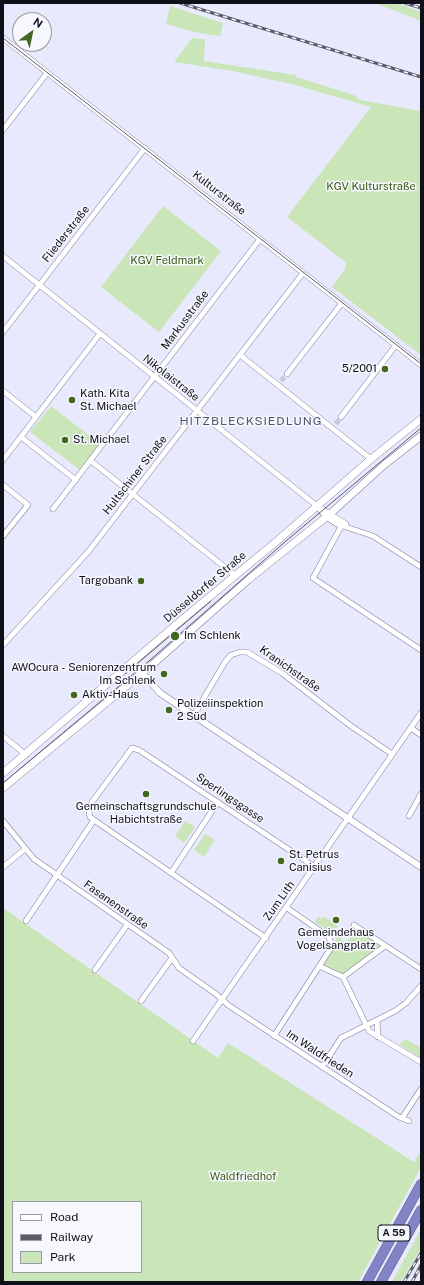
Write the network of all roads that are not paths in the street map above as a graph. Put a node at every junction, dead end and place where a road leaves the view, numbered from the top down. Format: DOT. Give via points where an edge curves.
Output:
graph roads {
  1 [pos="3,38"];
  2 [pos="48,73"];
  3 [pos="3,130"];
  4 [pos="145,148"];
  5 [pos="260,239"];
  6 [pos="3,256"];
  7 [pos="303,273"];
  8 [pos="38,286"];
  9 [pos="342,303"];
  10 [pos="3,332"];
  11 [pos="99,335"];
  12 [pos="396,345"];
  13 [pos="240,355"];
  14 [pos="421,365"];
  15 [pos="286,374"];
  16 [pos="155,378"];
  17 [pos="3,391"];
  18 [pos="197,411"];
  19 [pos="36,416"];
  20 [pos="341,417"];
  21 [pos="421,419"];
  22 [pos="336,424"];
  23 [pos="332,429"];
  24 [pos="421,436"];
  25 [pos="21,437"];
  26 [pos="371,459"];
  27 [pos="3,460"];
  28 [pos="91,461"];
  29 [pos="76,480"];
  30 [pos="3,485"];
  31 [pos="133,493"];
  32 [pos="317,506"];
  33 [pos="53,509"];
  34 [pos="328,515"];
  35 [pos="342,524"];
  36 [pos="3,536"];
  37 [pos="421,567"];
  38 [pos="236,576"];
  39 [pos="3,645"];
  40 [pos="421,650"];
  41 [pos="133,662"];
  42 [pos="142,673"];
  43 [pos="421,713"];
  44 [pos="194,715"];
  45 [pos="411,728"];
  46 [pos="421,735"];
  47 [pos="3,736"];
  48 [pos="26,754"];
  49 [pos="392,754"];
  50 [pos="3,773"];
  51 [pos="3,788"];
  52 [pos="421,794"];
  53 [pos="218,802"];
  54 [pos="409,816"];
  55 [pos="349,818"];
  56 [pos="94,820"];
  57 [pos="3,821"];
  58 [pos="25,849"];
  59 [pos="3,867"];
  60 [pos="315,867"];
  61 [pos="421,867"];
  62 [pos="171,873"];
  63 [pos="57,875"];
  64 [pos="287,908"];
  65 [pos="26,920"];
  66 [pos="127,925"];
  67 [pos="354,925"];
  68 [pos="266,938"];
  69 [pos="385,946"];
  70 [pos="172,958"];
  71 [pos="319,966"];
  72 [pos="421,969"];
  73 [pos="96,970"];
  74 [pos="343,977"];
  75 [pos="421,986"];
  76 [pos="222,1000"];
  77 [pos="141,1001"];
  78 [pos="377,1020"];
  79 [pos="366,1026"];
  80 [pos="274,1036"];
  81 [pos="378,1037"];
  82 [pos="193,1041"];
  83 [pos="421,1062"];
  84 [pos="322,1067"];
  85 [pos="421,1089"];
  86 [pos="402,1118"];
  87 [pos="409,1121"];
  88 [pos="421,1184"];
  89 [pos="421,1210"];
  90 [pos="367,1282"];
  91 [pos="381,1282"];
  1 -- 2 [label="street, Kulturstraße"];
  2 -- 3 [label="street"];
  2 -- 4 [label="street, Kulturstraße"];
  4 -- 5 [label="street, Kulturstraße"];
  4 -- 8 [label="street, Fliederstraße"];
  5 -- 7 [label="street, Kulturstraße"];
  5 -- 16 [label="street, Markusstraße"];
  6 -- 8 [label="street, Nikolaistraße"];
  7 -- 9 [label="street, Kulturstraße"];
  7 -- 13 [label="street, Hultschiner Straße"];
  8 -- 10 [label="street, Fliederstraße"];
  8 -- 11 [label="street, Nikolaistraße"];
  9 -- 12 [label="street, Kulturstraße"];
  9 -- 15 [label="street"];
  11 -- 16 [label="street, Nikolaistraße"];
  11 -- 19 [label="street"];
  12 -- 14 [label="street, Kulturstraße"];
  12 -- 20 [label="street"];
  13 -- 18 [label="street, Hultschiner Straße"];
  13 -- 23 [label="street" via="280,383"];
  16 -- 18 [label="street, Nikolaistraße"];
  16 -- 28 [label="street, Markusstraße"];
  17 -- 19 [label="street"];
  18 -- 31 [label="street, Hultschiner Straße"];
  18 -- 32 [label="street, Nikolaistraße"];
  19 -- 25 [label="street"];
  21 -- 26 [label="main road, Düsseldorfer Straße"];
  22 -- 23 [label="street"];
  23 -- 26 [label="street"];
  24 -- 34 [label="main road, Düsseldorfer Straße"];
  25 -- 27 [label="street"];
  25 -- 29 [label="street"];
  26 -- 32 [label="main road, Düsseldorfer Straße"];
  28 -- 29 [label="street, Markusstraße"];
  28 -- 31 [label="street"];
  29 -- 33 [label="street, Markusstraße"];
  30 -- 36 [label="street" via="28,505"];
  31 -- 38 [label="street"];
  31 -- 39 [label="street, Hultschiner Straße" via="69,575"];
  32 -- 34 [label="street, Nikolaistraße"];
  32 -- 38 [label="main road, Düsseldorfer Straße"];
  34 -- 35 [label="street"];
  34 -- 42 [label="main road, Düsseldorfer Straße" via="248,580"];
  35 -- 37 [label="street" via="373,536"];
  35 -- 40 [label="street" via="313,578"];
  38 -- 41 [label="main road, Düsseldorfer Straße"];
  41 -- 42 [label="street"];
  41 -- 48 [label="main road, Düsseldorfer Straße"];
  42 -- 44 [label="street" via="160,693"];
  42 -- 51 [label="main road, Düsseldorfer Straße"];
  43 -- 45 [label="street, Zum Lith"];
  44 -- 49 [label="street, Kranichstraße" via="231,655 247,652 282,673"];
  44 -- 55 [label="street"];
  45 -- 46 [label="street"];
  45 -- 49 [label="street, Zum Lith"];
  47 -- 48 [label="street"];
  48 -- 50 [label="main road, Düsseldorfer Straße"];
  49 -- 55 [label="street, Zum Lith"];
  52 -- 54 [label="street"];
  53 -- 56 [label="street, Sperlingsgasse" via="139,750 132,748 128,750 92,802 89,813"];
  53 -- 60 [label="street, Sperlingsgasse"];
  53 -- 62 [label="street"];
  55 -- 60 [label="street, Zum Lith"];
  55 -- 61 [label="street"];
  56 -- 62 [label="street"];
  56 -- 63 [label="street"];
  57 -- 58 [label="street, Fasanenstraße"];
  58 -- 59 [label="street"];
  58 -- 63 [label="street, Fasanenstraße" via="34,859"];
  60 -- 64 [label="street, Zum Lith"];
  62 -- 68 [label="street"];
  63 -- 65 [label="street"];
  63 -- 66 [label="street, Fasanenstraße"];
  64 -- 68 [label="street, Zum Lith"];
  64 -- 71 [label="street" via="331,940 330,948"];
  66 -- 70 [label="street, Fasanenstraße"];
  66 -- 73 [label="street"];
  67 -- 69 [label="street"];
  68 -- 76 [label="street, Zum Lith"];
  69 -- 72 [label="street"];
  69 -- 74 [label="street"];
  70 -- 76 [label="street, Fasanenstraße" via="179,968"];
  70 -- 77 [label="street"];
  71 -- 74 [label="street"];
  71 -- 80 [label="street"];
  74 -- 79 [label="street"];
  75 -- 78 [label="street" via="406,1003"];
  76 -- 80 [label="street, Im Waldfrieden"];
  76 -- 82 [label="street, Zum Lith"];
  78 -- 79 [label="street"];
  78 -- 81 [label="street"];
  79 -- 81 [label="street" via="368,1031"];
  79 -- 84 [label="street" via="340,1040"];
  80 -- 84 [label="street, Im Waldfrieden"];
  81 -- 83 [label="street"];
  84 -- 86 [label="street, Im Waldfrieden"];
  85 -- 86 [label="street"];
  86 -- 87 [label="street, Im Waldfrieden"];
  88 -- 90 [label="highway, A 59"];
  89 -- 91 [label="highway, A 59"];
}
